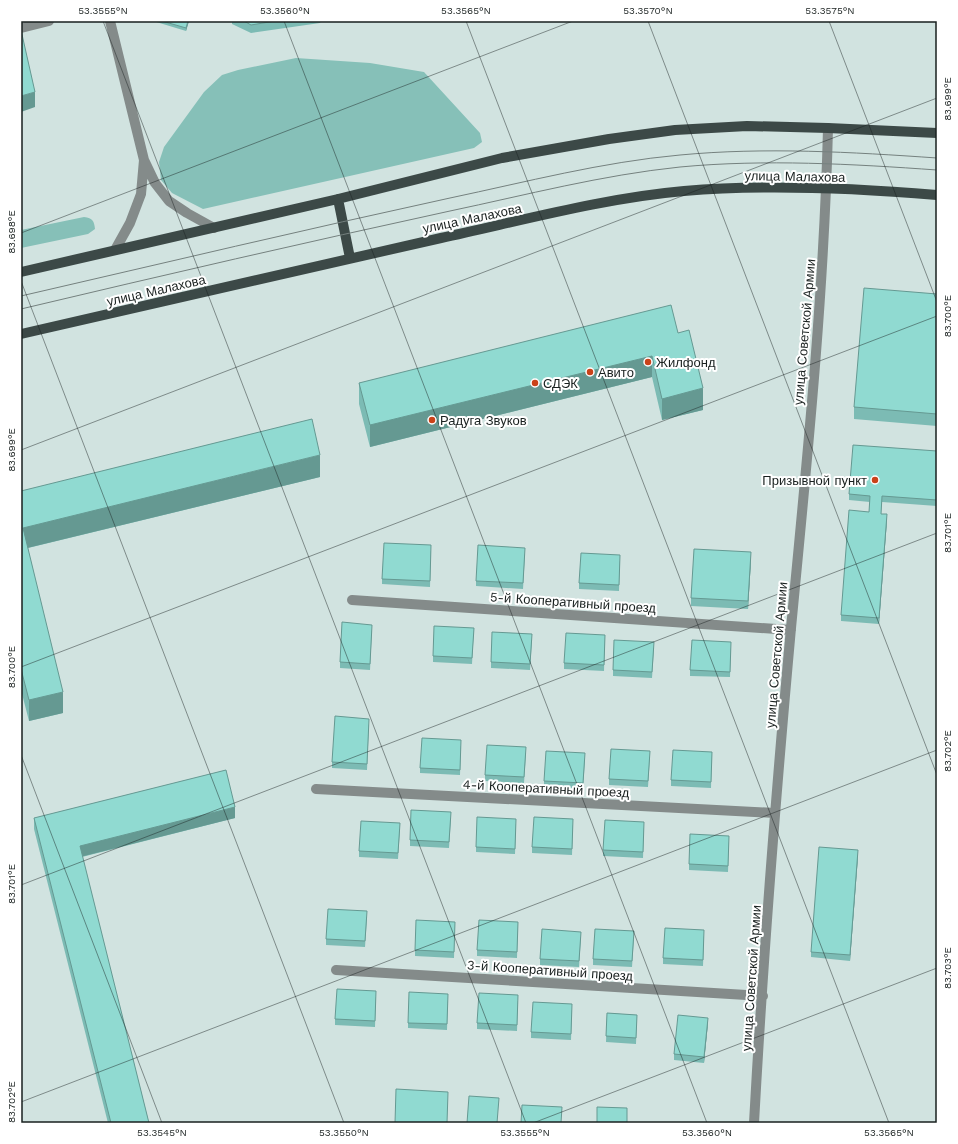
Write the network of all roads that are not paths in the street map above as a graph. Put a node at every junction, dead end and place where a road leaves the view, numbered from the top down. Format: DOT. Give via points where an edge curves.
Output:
graph roads {
  1 [pos="50,21"];
  2 [pos="110,21"];
  3 [pos="21,28"];
  4 [pos="828,128"];
  5 [pos="937,133"];
  6 [pos="144,160"];
  7 [pos="827,189"];
  8 [pos="937,195"];
  9 [pos="338,198"];
  10 [pos="214,228"];
  11 [pos="115,250"];
  12 [pos="350,258"];
  13 [pos="21,272"];
  14 [pos="21,334"];
  15 [pos="352,600"];
  16 [pos="791,630"];
  17 [pos="316,789"];
  18 [pos="775,813"];
  19 [pos="336,970"];
  20 [pos="763,996"];
  21 [pos="754,1123"];
  1 -- 3 [label="street"];
  2 -- 6 [label="street"];
  4 -- 5 [label="main road"];
  4 -- 7 [label="street, улица Советской Армии"];
  4 -- 9 [label="main road" via="746,126 675,130 502,158"];
  6 -- 10 [label="street" via="155,183 169,201"];
  6 -- 11 [label="street" via="141,194 130,223"];
  7 -- 8 [label="main road, улица Малахова"];
  7 -- 12 [label="main road, улица Малахова" via="751,187 684,191 622,199"];
  7 -- 16 [label="street, улица Советской Армии" via="804,499"];
  9 -- 10 [label="main road"];
  9 -- 12 [label="main road"];
  10 -- 11 [label="main road"];
  11 -- 13 [label="main road"];
  12 -- 14 [label="main road, улица Малахова"];
  15 -- 16 [label="street, 5-й Кооперативный проезд"];
  16 -- 18 [label="street, улица Советской Армии"];
  17 -- 18 [label="street, 4-й Кооперативный проезд"];
  18 -- 20 [label="street, улица Советской Армии"];
  19 -- 20 [label="street, 3-й Кооперативный проезд"];
  20 -- 21 [label="street, улица Советской Армии"];
}
